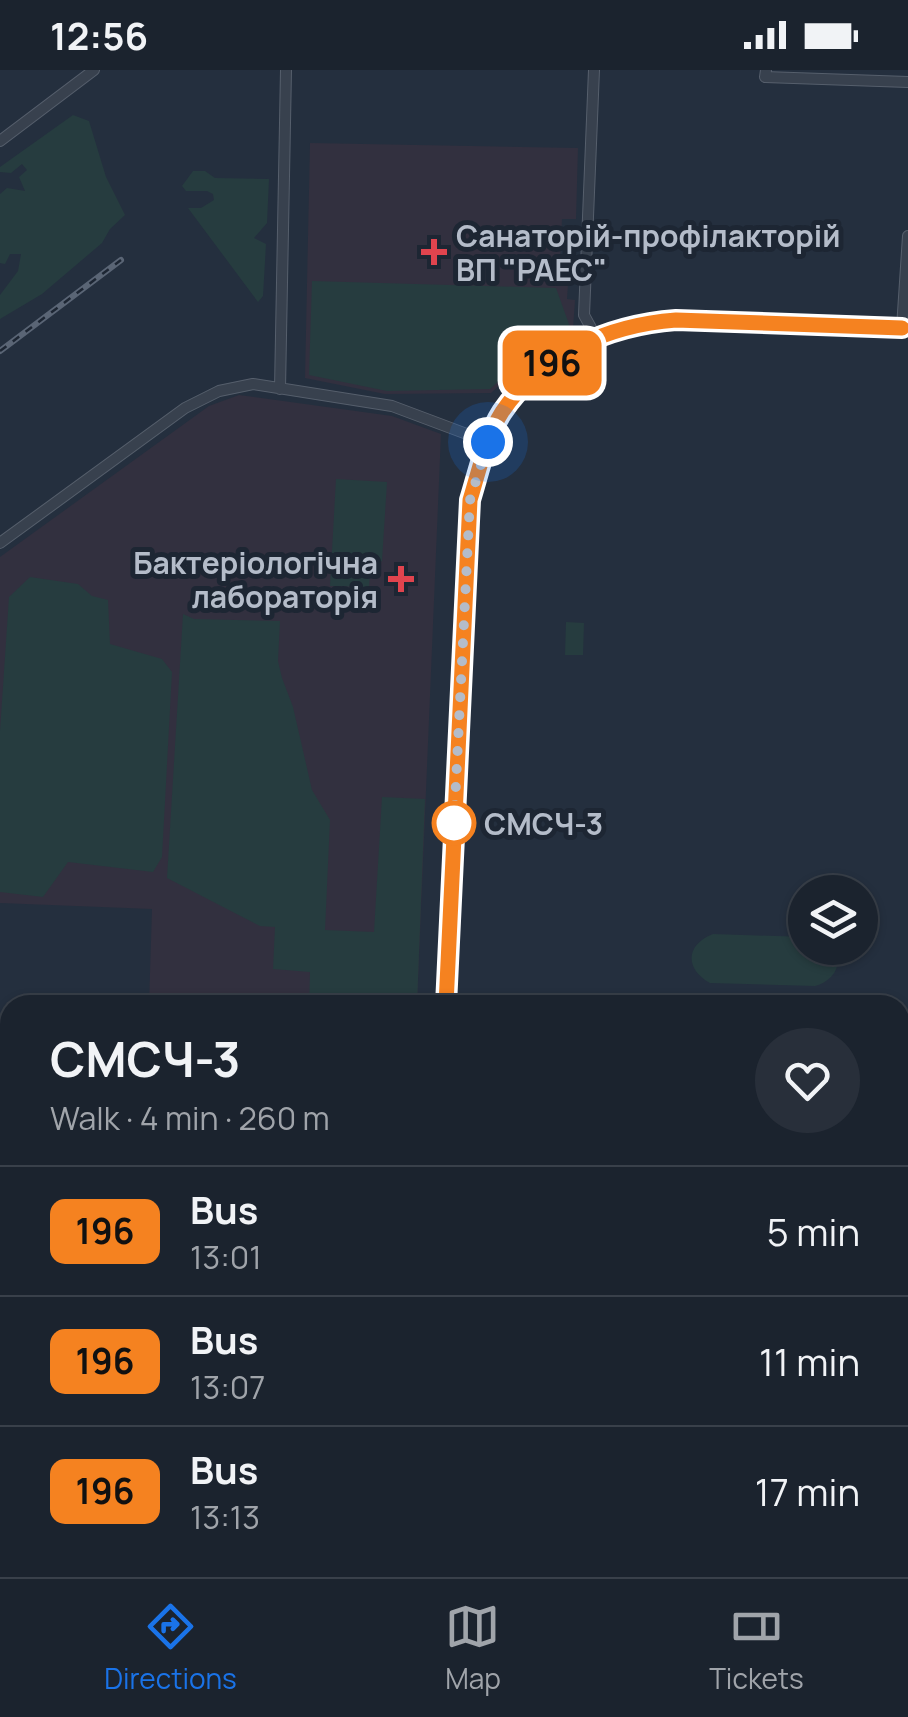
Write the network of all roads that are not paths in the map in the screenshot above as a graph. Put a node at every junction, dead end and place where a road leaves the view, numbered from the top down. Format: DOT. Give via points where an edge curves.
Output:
graph roads {
  1 [pos="94,70"];
  2 [pos="286,70"];
  3 [pos="594,70"];
  4 [pos="766,70"];
  5 [pos="908,82"];
  6 [pos="0,140"];
  7 [pos="908,236"];
  8 [pos="905,329"];
  9 [pos="596,337"];
  10 [pos="280,388"];
  11 [pos="488,442"];
  12 [pos="0,543"];
  13 [pos="446,995"];
  1 -- 6 [label="street"];
  2 -- 10 [label="street"];
  3 -- 9 [label="street" via="584,316"];
  4 -- 5 [label="street" via="765,77"];
  7 -- 8 [label="street"];
  8 -- 9 [label="street" via="676,320"];
  9 -- 11 [label="street" via="535,376 502,412"];
  10 -- 11 [label="street" via="392,406"];
  10 -- 12 [label="street" via="238,387 185,408"];
  11 -- 13 [label="street" via="470,500"];
}
